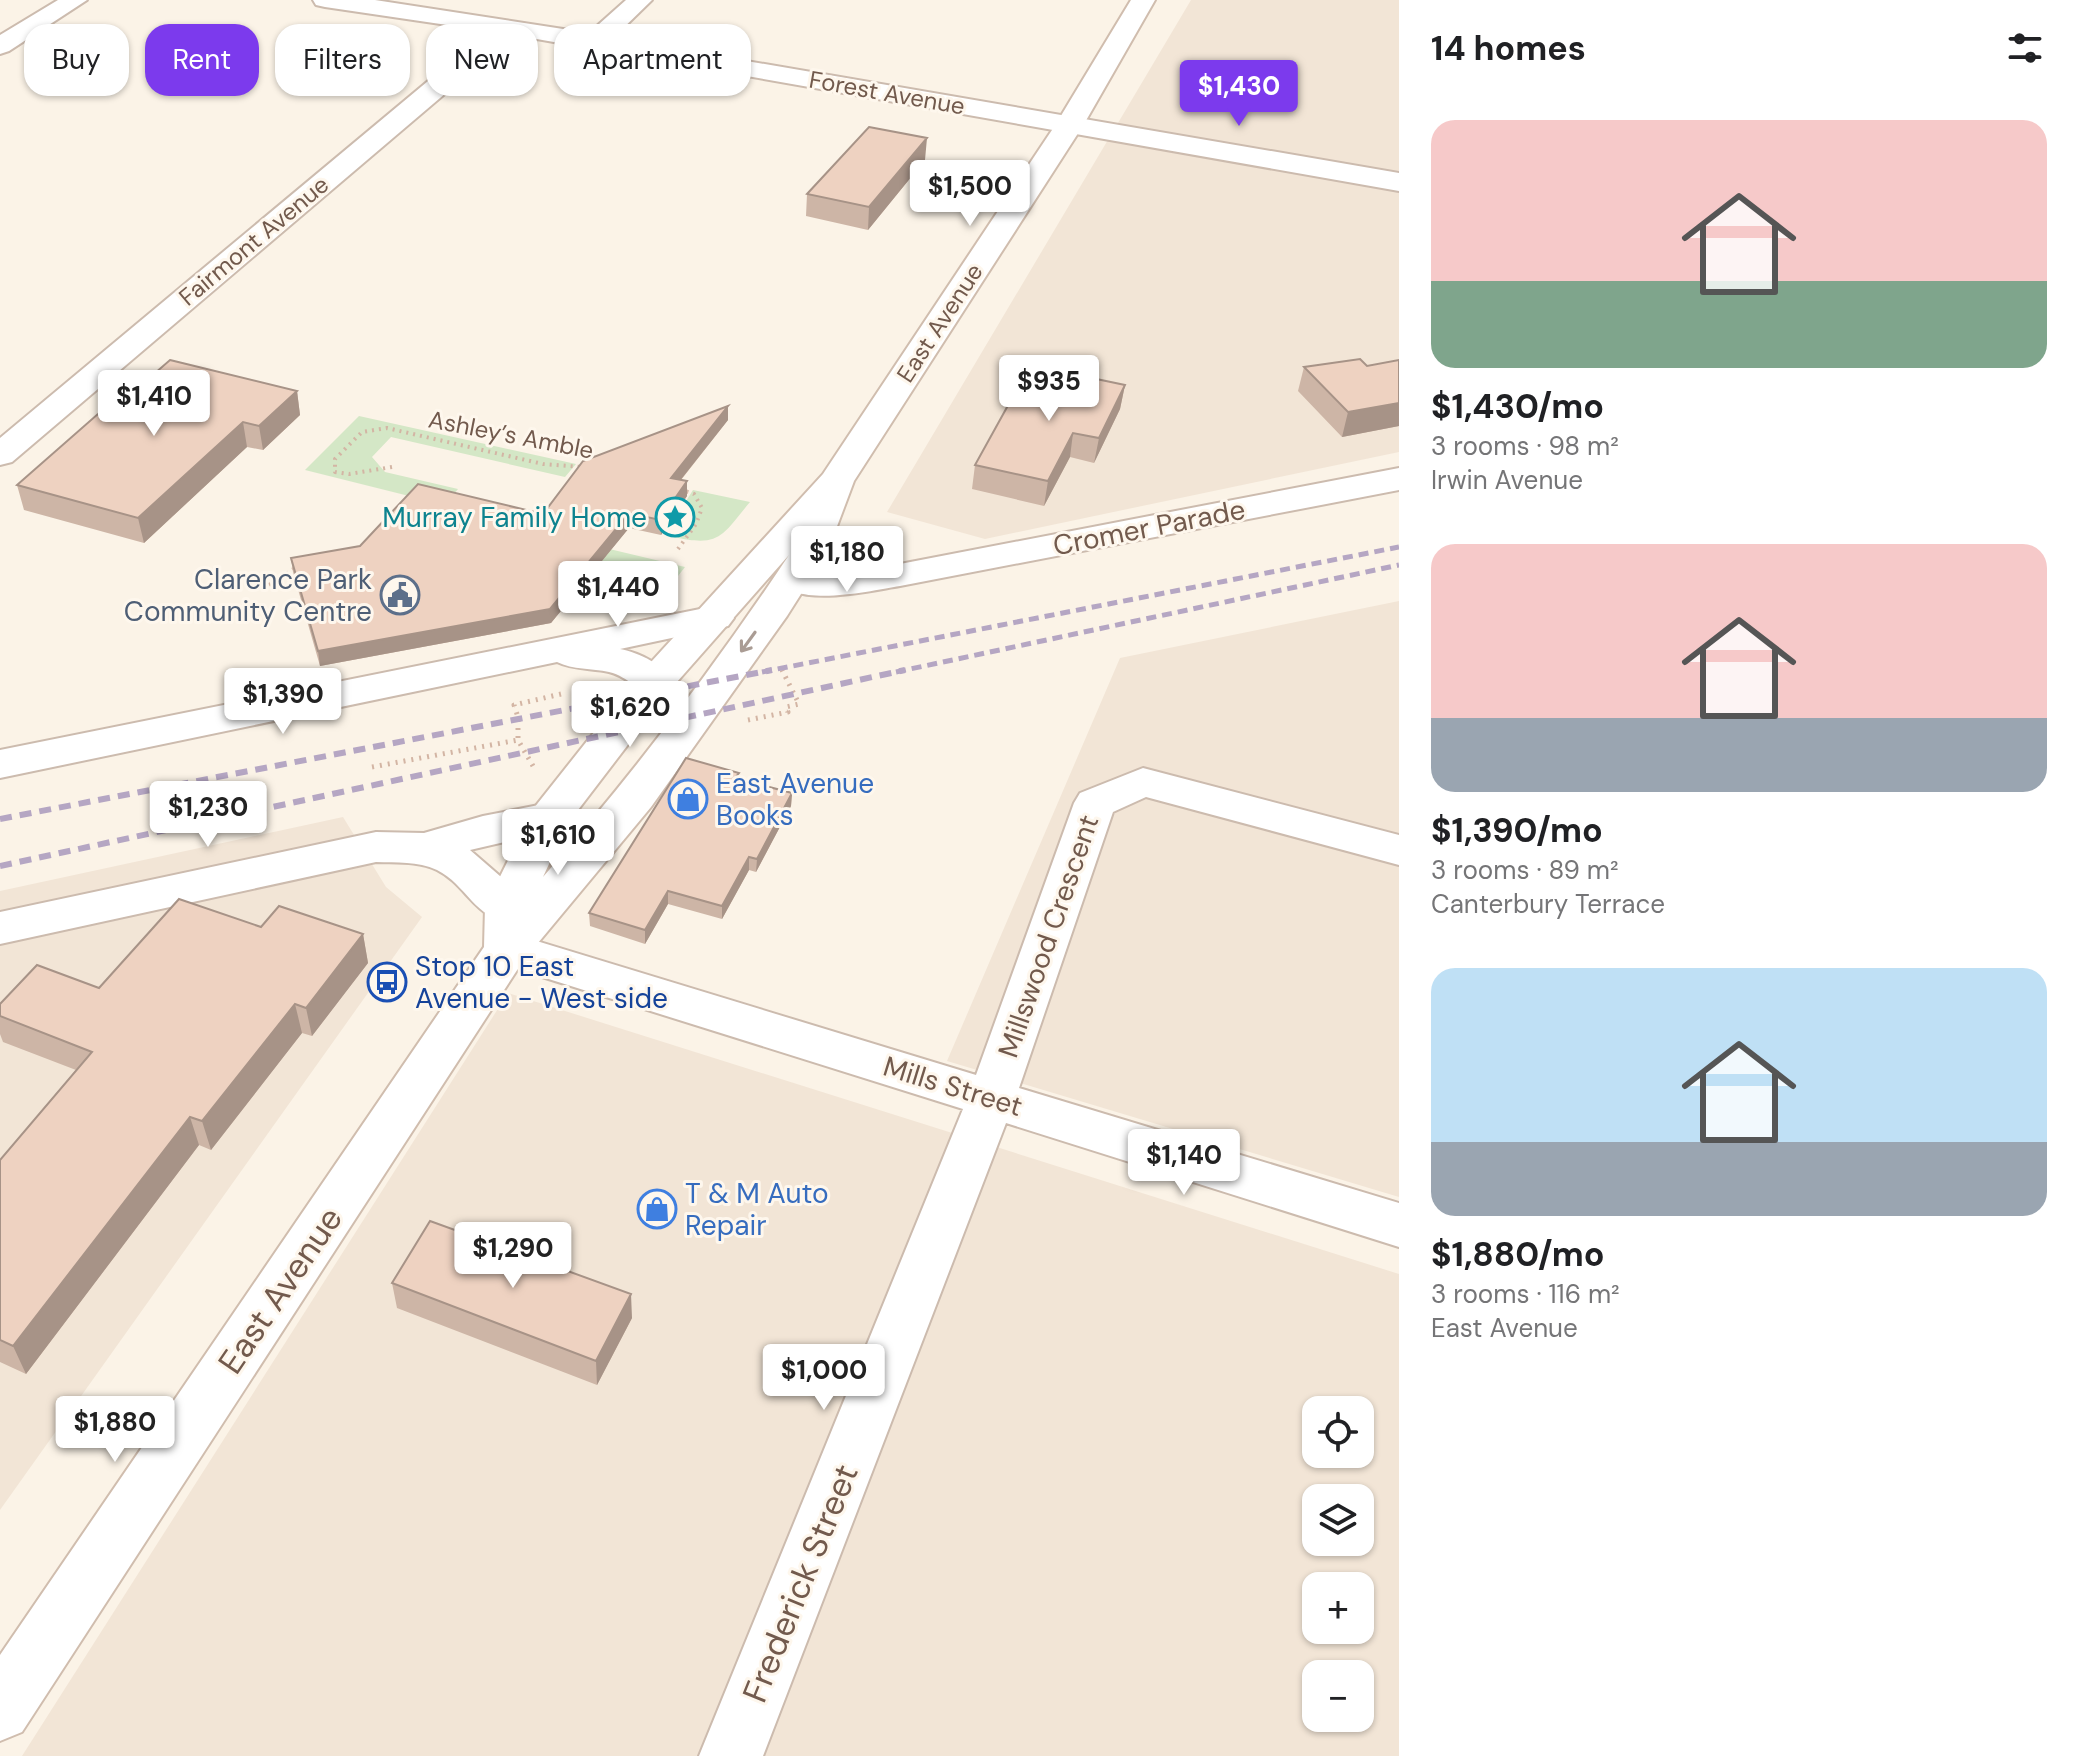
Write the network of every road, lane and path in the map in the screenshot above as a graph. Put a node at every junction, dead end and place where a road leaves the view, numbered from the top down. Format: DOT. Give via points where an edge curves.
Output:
graph roads {
  1 [pos="75,0"];
  2 [pos="325,0"];
  3 [pos="640,0"];
  4 [pos="1143,0"];
  5 [pos="489,24"];
  6 [pos="614,24"];
  7 [pos="0,46"];
  8 [pos="751,69"];
  9 [pos="427,96"];
  10 [pos="1070,124"];
  11 [pos="1399,182"];
  12 [pos="0,455"];
  13 [pos="392,467"];
  14 [pos="593,470"];
  15 [pos="1399,479"];
  16 [pos="836,481"];
  17 [pos="678,489"];
  18 [pos="678,549"];
  19 [pos="310,564"];
  20 [pos="801,566"];
  21 [pos="269,585"];
  22 [pos="715,618"];
  23 [pos="554,652"];
  24 [pos="655,682"];
  25 [pos="518,740"];
  26 [pos="0,764"];
  27 [pos="531,764"];
  28 [pos="372,767"];
  29 [pos="549,818"];
  30 [pos="424,848"];
  31 [pos="1399,850"];
  32 [pos="0,928"];
  33 [pos="507,928"];
  34 [pos="992,1097"];
  35 [pos="1399,1225"];
  36 [pos="0,1710"];
  37 [pos="731,1756"];
  1 -- 7 [label="street"];
  2 -- 5 [label="street, Forest Avenue"];
  3 -- 6 [label="street"];
  4 -- 10 [label="street, East Avenue"];
  8 -- 10 [label="street, Forest Avenue"];
  9 -- 12 [label="street, Fairmont Avenue"];
  10 -- 11 [label="street, Forest Avenue"];
  10 -- 16 [label="street, East Avenue"];
  13 -- 14 [label="path, Ashley’s Amble" via="349,474 335,472 335,459 362,432 387,428 543,464"];
  15 -- 20 [label="street, Cromer Parade" via="900,575 821,586"];
  16 -- 20 [label="street, East Avenue"];
  16 -- 22 [label="street, East Avenue"];
  17 -- 18 [label="path" via="701,501 702,513"];
  19 -- 21 [label="path" via="296,566"];
  20 -- 33 [label="street, East Avenue, one-way" via="636,797"];
  22 -- 23 [label="street"];
  22 -- 24 [label="street, East Avenue"];
  23 -- 24 [label="street" via="623,662"];
  23 -- 25 [label="path" via="561,695 514,705"];
  23 -- 26 [label="street" via="300,699"];
  24 -- 29 [label="street, East Avenue"];
  25 -- 27 [label="path"];
  25 -- 28 [label="path"];
  29 -- 30 [label="street"];
  29 -- 33 [label="street, East Avenue"];
  30 -- 32 [label="street" via="376,847"];
  30 -- 33 [label="street" via="456,861"];
  31 -- 34 [label="street, Millswood Crescent" via="1143,782 1095,803"];
  33 -- 34 [label="street, Mills Street"];
  33 -- 36 [label="street, East Avenue"];
  34 -- 35 [label="street, Mills Street"];
  34 -- 37 [label="street, Frederick Street"];
}
